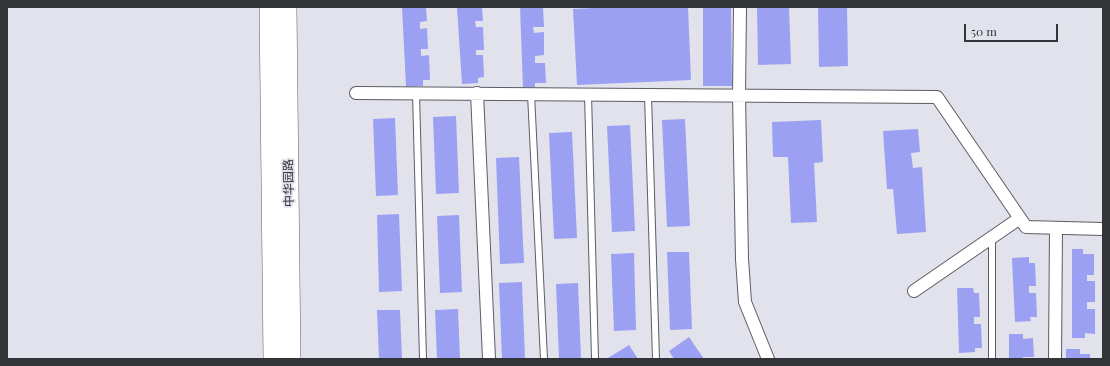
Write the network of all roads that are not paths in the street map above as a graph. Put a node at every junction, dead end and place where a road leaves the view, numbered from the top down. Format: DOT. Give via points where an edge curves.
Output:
graph roads {
  1 [pos="269,7"];
  2 [pos="287,7"];
  3 [pos="740,7"];
  4 [pos="356,92"];
  5 [pos="416,93"];
  6 [pos="476,94"];
  7 [pos="531,94"];
  8 [pos="588,94"];
  9 [pos="648,95"];
  10 [pos="739,96"];
  11 [pos="1020,218"];
  12 [pos="1056,228"];
  13 [pos="1103,229"];
  14 [pos="992,237"];
  15 [pos="914,291"];
  16 [pos="273,359"];
  17 [pos="292,359"];
  18 [pos="423,359"];
  19 [pos="489,359"];
  20 [pos="544,359"];
  21 [pos="595,359"];
  22 [pos="656,359"];
  23 [pos="768,359"];
  24 [pos="992,359"];
  25 [pos="1055,359"];
  1 -- 16 [label="main road, 中华园路"];
  2 -- 17 [label="main road, 中华园路"];
  3 -- 10 [label="street"];
  4 -- 5 [label="street"];
  5 -- 6 [label="street"];
  5 -- 18 [label="lane"];
  6 -- 7 [label="street"];
  6 -- 19 [label="street"];
  7 -- 8 [label="street"];
  7 -- 20 [label="lane"];
  8 -- 9 [label="street"];
  8 -- 21 [label="lane"];
  9 -- 10 [label="street"];
  9 -- 22 [label="lane"];
  10 -- 11 [label="street" via="937,97"];
  10 -- 23 [label="street" via="745,302"];
  11 -- 12 [label="street" via="1026,227"];
  11 -- 14 [label="street"];
  12 -- 13 [label="street"];
  12 -- 25 [label="street"];
  14 -- 15 [label="street"];
  14 -- 24 [label="lane"];
}
